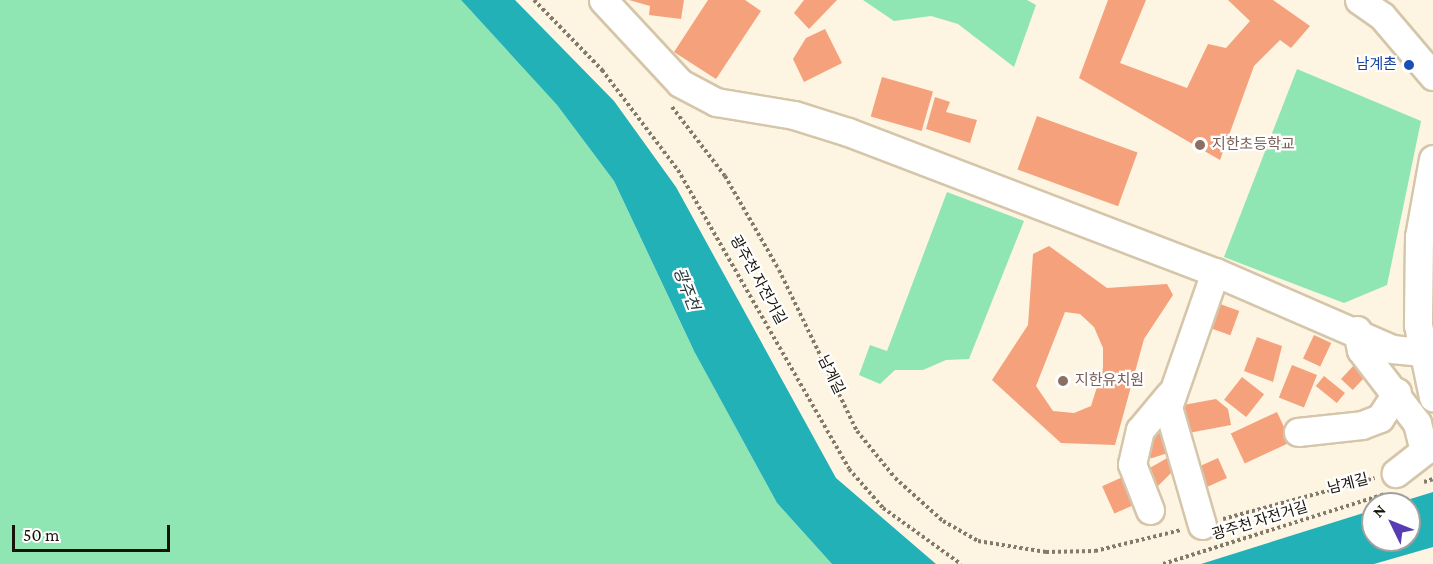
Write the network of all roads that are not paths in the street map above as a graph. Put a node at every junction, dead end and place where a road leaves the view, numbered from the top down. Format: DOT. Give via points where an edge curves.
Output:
graph roads {
  1 [pos="603,0"];
  2 [pos="1359,0"];
  3 [pos="1433,76"];
  4 [pos="1433,159"];
  5 [pos="1215,272"];
  6 [pos="1357,330"];
  7 [pos="1422,352"];
  8 [pos="1397,392"];
  9 [pos="1170,394"];
  10 [pos="1433,397"];
  11 [pos="1298,432"];
  12 [pos="1398,484"];
  13 [pos="1149,510"];
  14 [pos="1202,525"];
  1 -- 5 [label="street" via="680,83 716,102 794,115 848,132"];
  2 -- 3 [label="street" via="1382,16"];
  4 -- 7 [label="street" via="1419,237"];
  5 -- 6 [label="street"];
  5 -- 9 [label="street" via="1188,358"];
  6 -- 7 [label="street" via="1392,349"];
  6 -- 8 [label="street" via="1361,350"];
  7 -- 10 [label="street"];
  8 -- 11 [label="street" via="1380,418 1362,426"];
  8 -- 12 [label="street" via="1417,423 1424,451"];
  9 -- 13 [label="street" via="1154,407 1140,430 1132,464"];
  9 -- 14 [label="street" via="1175,440"];
}
